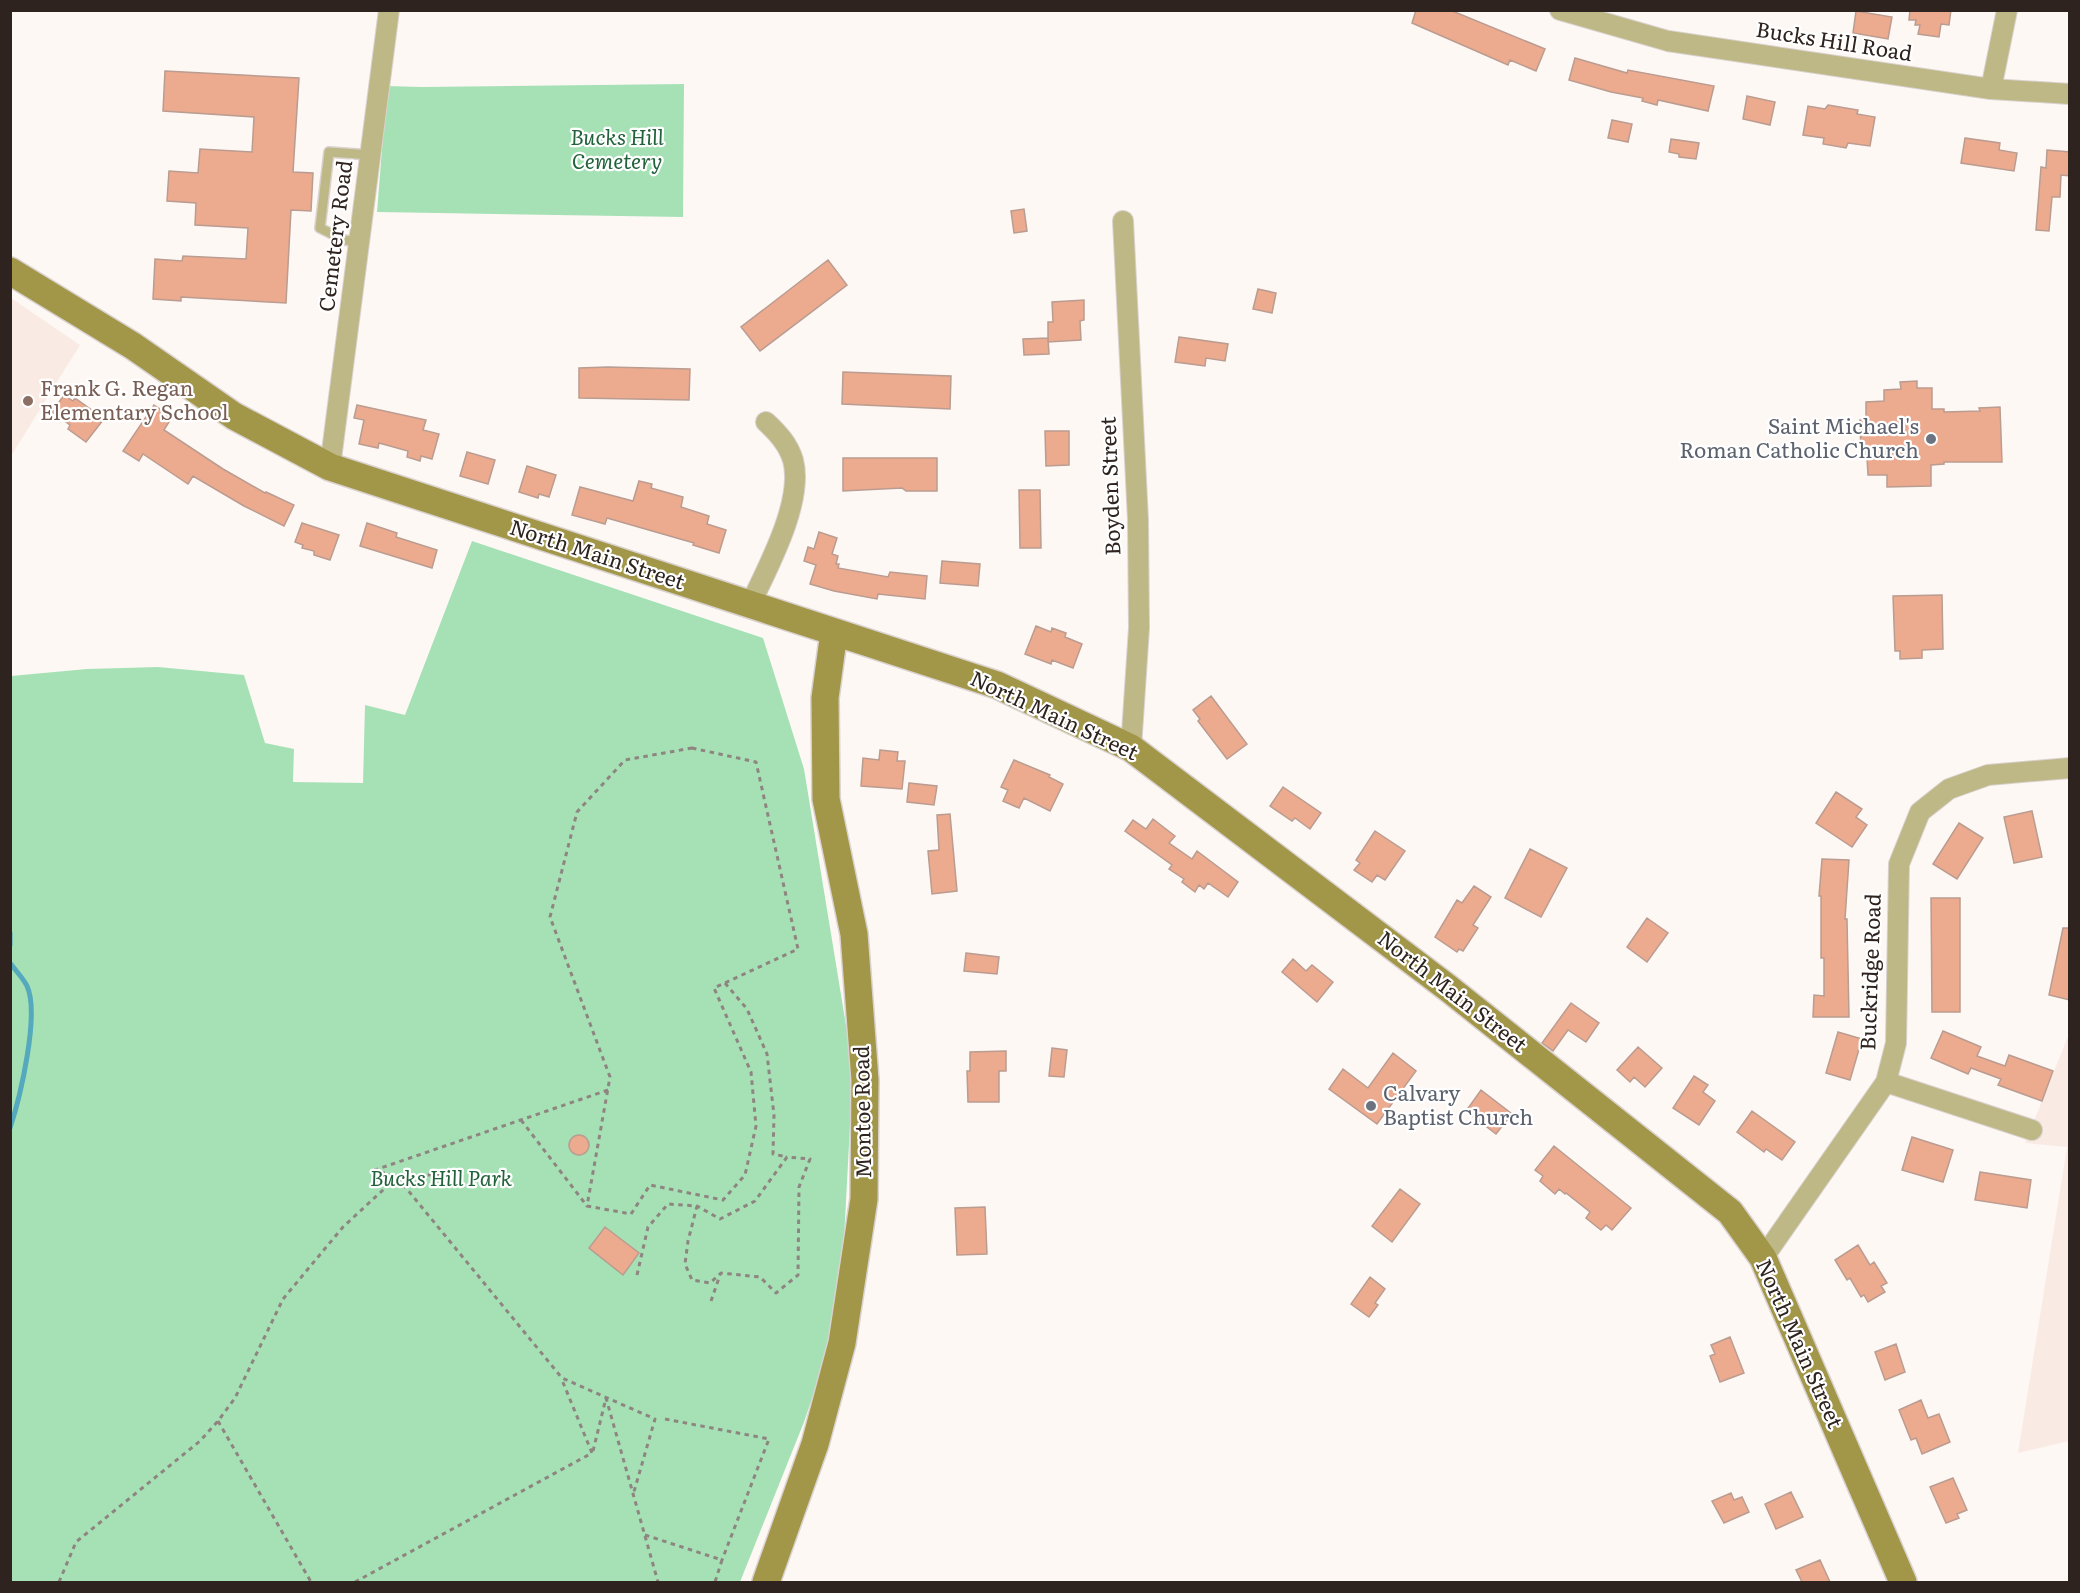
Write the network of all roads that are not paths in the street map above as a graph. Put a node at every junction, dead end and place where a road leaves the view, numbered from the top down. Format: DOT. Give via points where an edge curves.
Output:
graph roads {
  1 [pos="389,10"];
  2 [pos="1560,10"];
  3 [pos="2007,10"];
  4 [pos="1990,89"];
  5 [pos="2070,94"];
  6 [pos="371,155"];
  7 [pos="1123,221"];
  8 [pos="360,242"];
  9 [pos="10,271"];
  10 [pos="766,422"];
  11 [pos="330,467"];
  12 [pos="750,605"];
  13 [pos="834,632"];
  14 [pos="1131,748"];
  15 [pos="2070,768"];
  16 [pos="1887,1082"];
  17 [pos="2032,1130"];
  18 [pos="1763,1258"];
  19 [pos="766,1582"];
  20 [pos="1903,1582"];
  1 -- 6 [label="street, Cemetery Road"];
  2 -- 4 [label="street, Bucks Hill Road" via="1668,41"];
  3 -- 4 [label="street"];
  4 -- 5 [label="street, Bucks Hill Road"];
  6 -- 8 [label="street, Cemetery Road"];
  6 -- 8 [label="lane" via="329,152 320,228 344,240"];
  7 -- 14 [label="street, Boyden Street" via="1138,520 1139,628"];
  8 -- 11 [label="street, Cemetery Road"];
  9 -- 11 [label="main road, North Main Street" via="133,346 234,416"];
  10 -- 12 [label="street" via="782,437 793,460 794,496 778,545"];
  11 -- 12 [label="main road, North Main Street"];
  12 -- 13 [label="main road, North Main Street"];
  13 -- 14 [label="main road, North Main Street" via="997,684"];
  13 -- 19 [label="main road, Montoe Road" via="825,698 826,799 854,933 865,1080 864,1199 842,1343 814,1444"];
  14 -- 18 [label="main road, North Main Street" via="1448,988 1730,1212"];
  15 -- 16 [label="street, Buckridge Road" via="1988,775 1949,789 1920,812 1899,864 1896,1043"];
  16 -- 17 [label="street"];
  16 -- 18 [label="street, Buckridge Road"];
  18 -- 20 [label="main road, North Main Street"];
}
